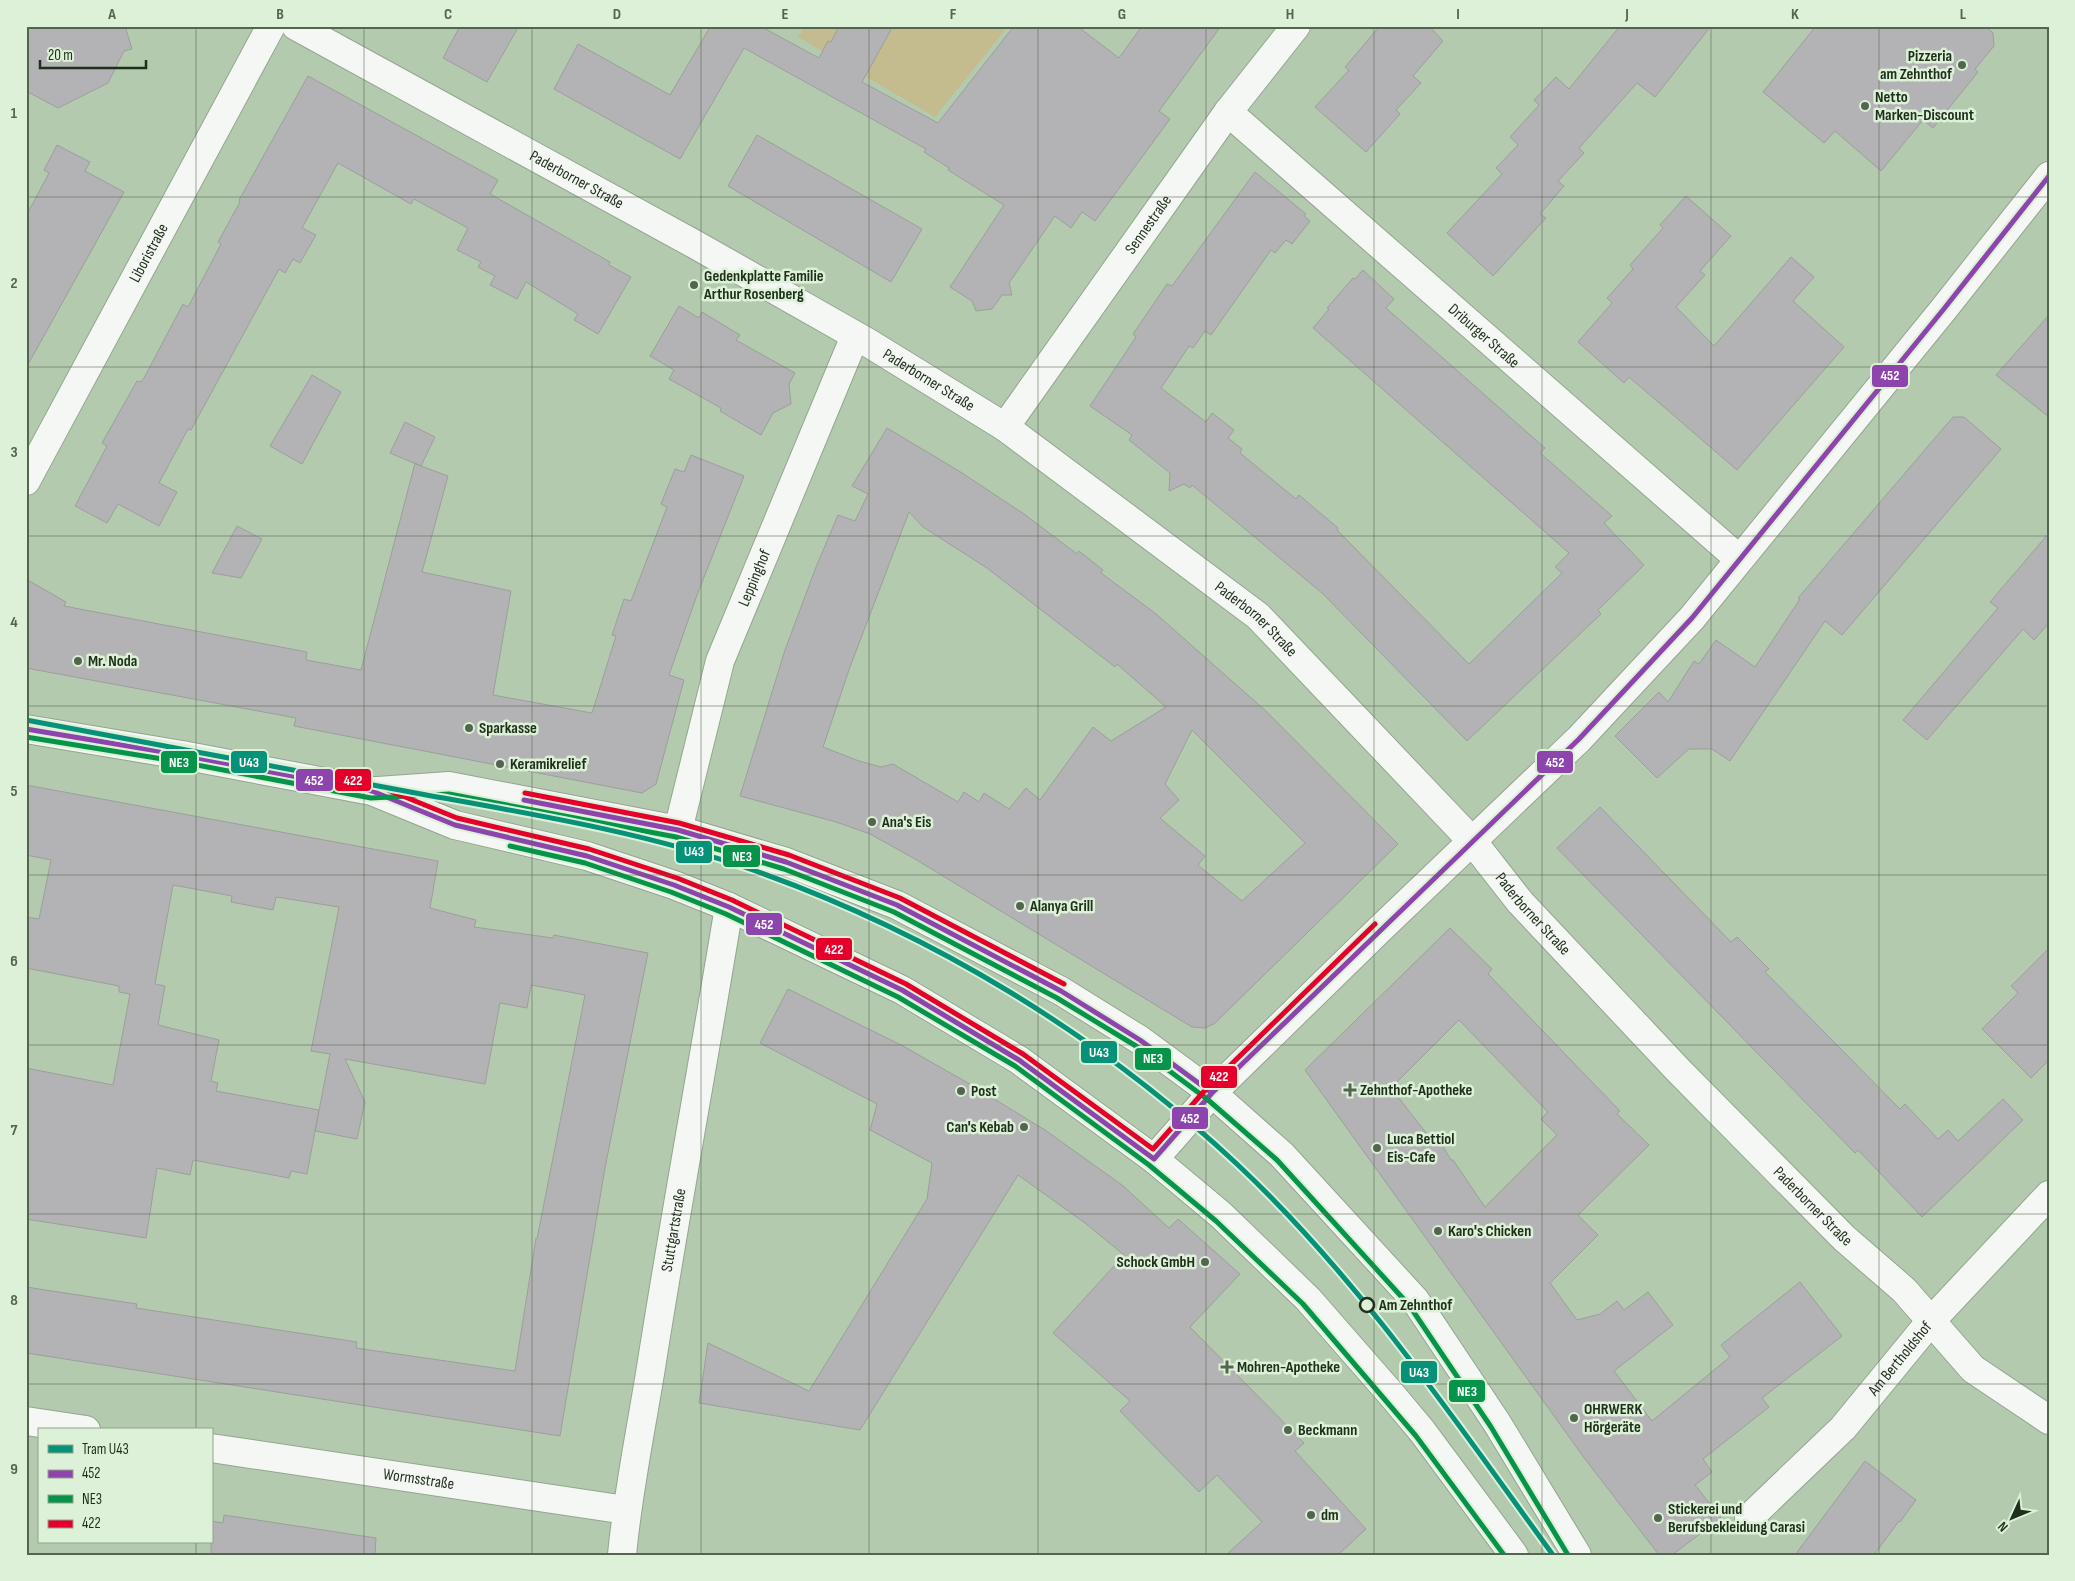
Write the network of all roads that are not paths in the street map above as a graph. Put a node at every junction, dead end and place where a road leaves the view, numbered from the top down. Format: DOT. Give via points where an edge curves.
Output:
graph roads {
  1 [pos="271,26"];
  2 [pos="296,26"];
  3 [pos="1296,26"];
  4 [pos="1228,112"];
  5 [pos="2049,176"];
  6 [pos="855,336"];
  7 [pos="1005,427"];
  8 [pos="26,481"];
  9 [pos="1739,559"];
  10 [pos="26,729"];
  11 [pos="372,791"];
  12 [pos="678,830"];
  13 [pos="1473,842"];
  14 [pos="729,907"];
  15 [pos="1212,1093"];
  16 [pos="1154,1159"];
  17 [pos="2049,1196"];
  18 [pos="1930,1322"];
  19 [pos="2049,1420"];
  20 [pos="26,1421"];
  21 [pos="73,1428"];
  22 [pos="212,1448"];
  23 [pos="626,1510"];
  24 [pos="1749,1518"];
  25 [pos="622,1555"];
  26 [pos="1514,1555"];
  27 [pos="1577,1555"];
  1 -- 8 [label="street, Liboristraße"];
  2 -- 6 [label="street, Paderborner Straße"];
  3 -- 4 [label="street, Sennestraße"];
  4 -- 7 [label="street, Sennestraße"];
  4 -- 9 [label="street, Driburger Straße"];
  5 -- 9 [label="street"];
  6 -- 7 [label="street, Paderborner Straße"];
  6 -- 12 [label="street, Leppinghof" via="720,661"];
  7 -- 13 [label="street, Paderborner Straße" via="1258,616"];
  9 -- 13 [label="street" via="1692,618 1579,740"];
  10 -- 11 [label="street"];
  11 -- 12 [label="street" via="448,786"];
  11 -- 14 [label="street" via="456,825 586,856"];
  12 -- 15 [label="street" via="786,862 897,905 1061,991 1140,1040"];
  13 -- 15 [label="street"];
  13 -- 18 [label="street, Paderborner Straße" via="1520,902 1678,1071 1844,1238 1904,1290"];
  14 -- 16 [label="street" via="902,990 1019,1060"];
  14 -- 23 [label="street, Stuttgartstraße"];
  15 -- 16 [label="street"];
  15 -- 27 [label="street" via="1282,1154 1415,1300 1497,1423"];
  16 -- 26 [label="street" via="1221,1215 1308,1299 1422,1431"];
  17 -- 18 [label="street, Am Bertholdshof"];
  18 -- 19 [label="street, Paderborner Straße" via="1973,1369"];
  18 -- 24 [label="street, Am Bertholdshof" via="1843,1428"];
  20 -- 21 [label="street"];
  22 -- 23 [label="street, Wormsstraße"];
  23 -- 25 [label="street, Stuttgartstraße"];
}
